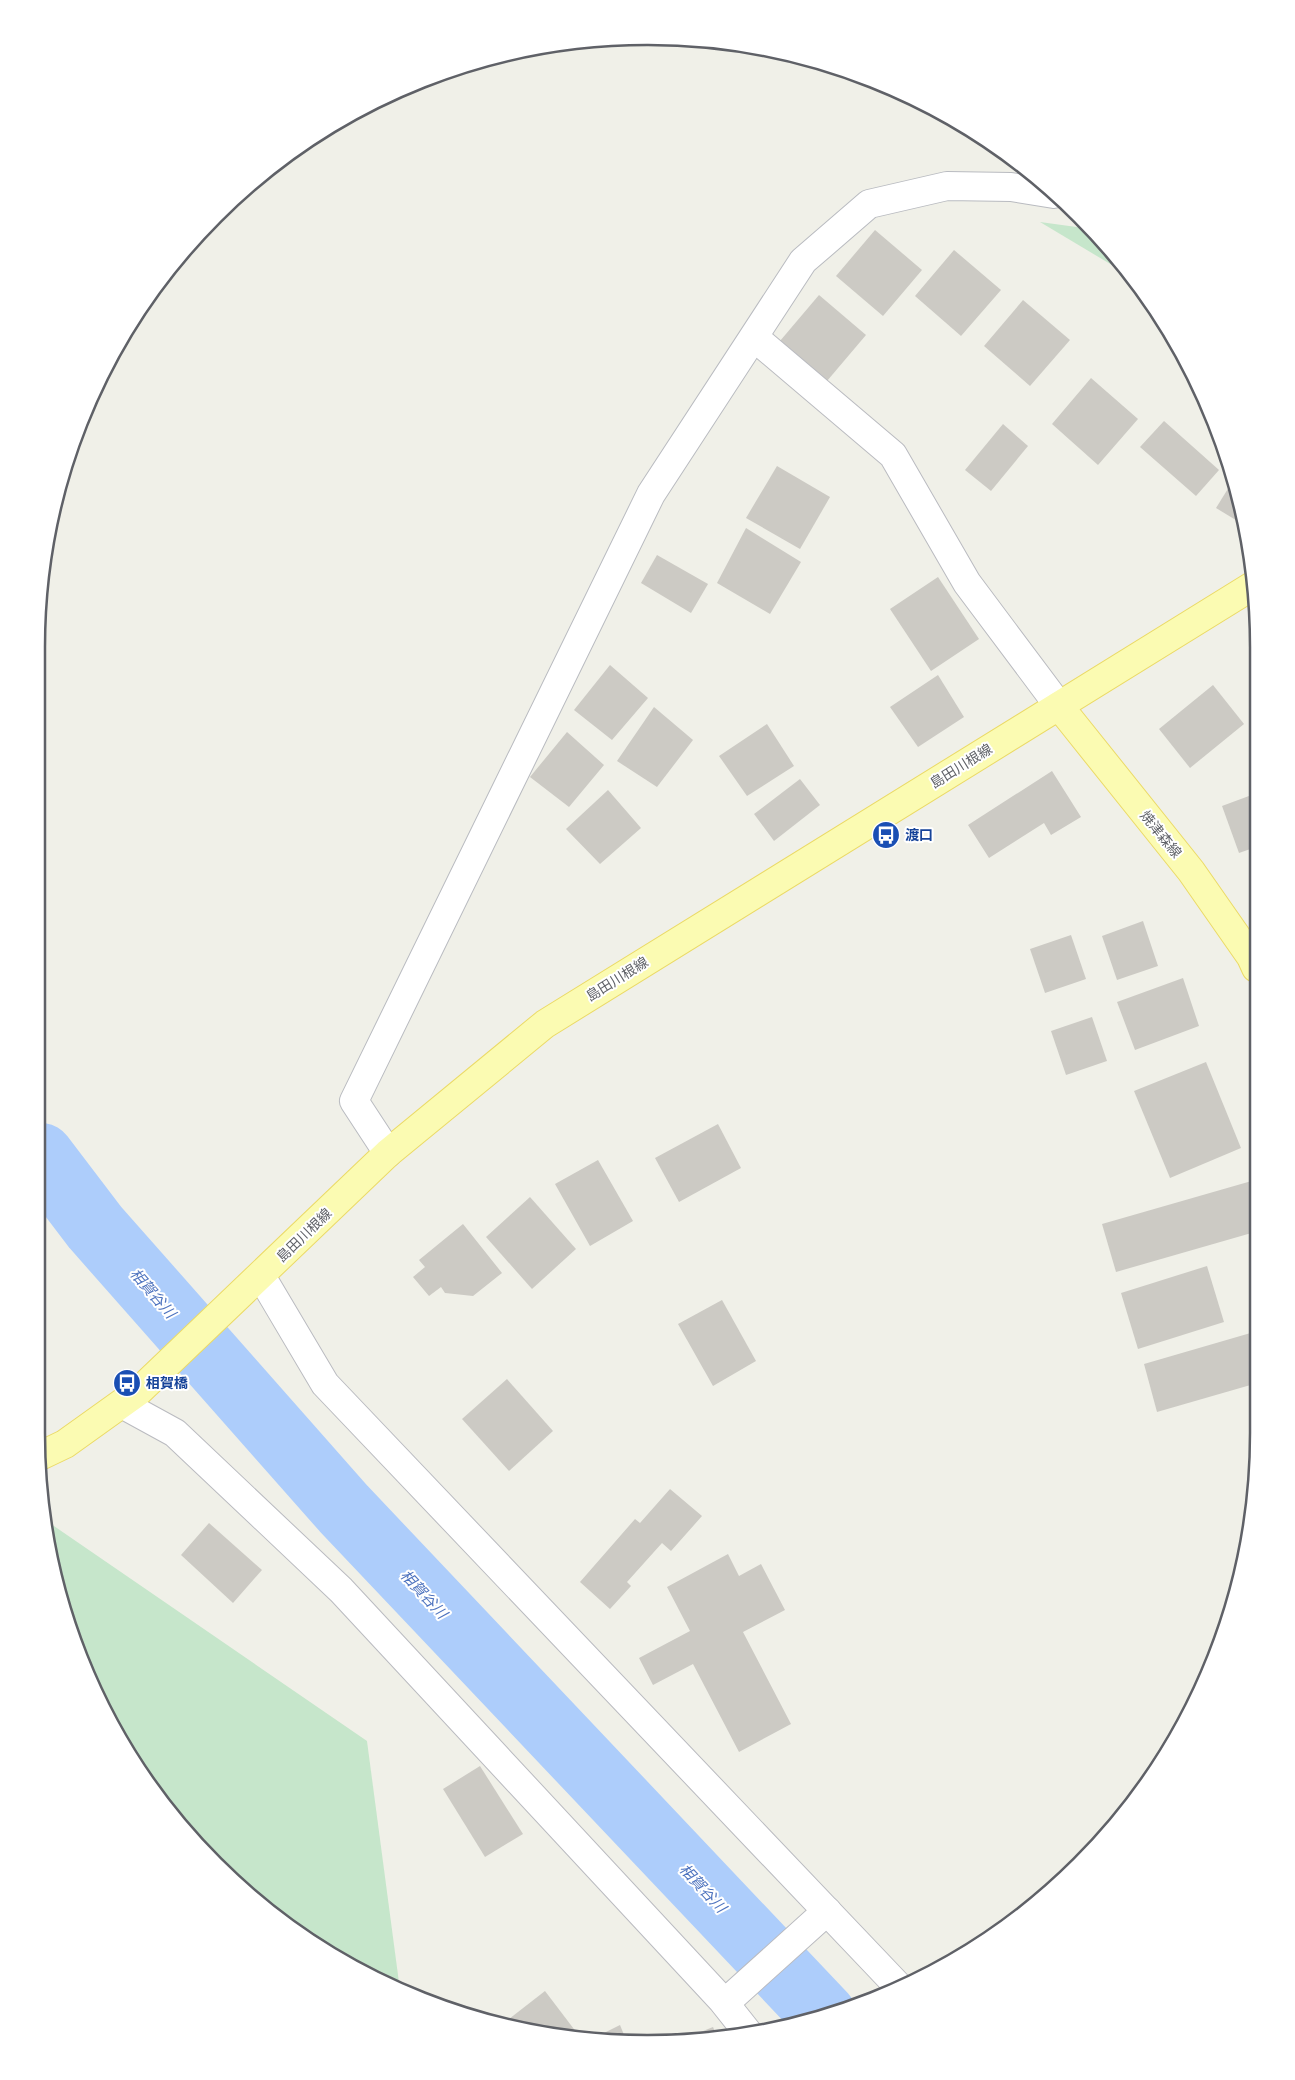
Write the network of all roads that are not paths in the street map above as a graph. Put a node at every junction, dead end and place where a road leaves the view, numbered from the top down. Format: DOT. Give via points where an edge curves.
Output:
graph roads {
  1 [pos="1041,192"];
  2 [pos="754,338"];
  3 [pos="1247,589"];
  4 [pos="1059,706"];
  5 [pos="1250,956"];
  6 [pos="388,1153"];
  7 [pos="262,1276"];
  8 [pos="131,1398"];
  9 [pos="46,1453"];
  10 [pos="827,1911"];
  11 [pos="894,1982"];
  12 [pos="725,2003"];
  13 [pos="743,2027"];
  1 -- 2 [label="street" via="1011,187 947,186 869,204 804,261"];
  2 -- 4 [label="street" via="893,455 967,583"];
  2 -- 6 [label="street" via="651,494 354,1102"];
  3 -- 4 [label="main road, 島田川根線"];
  4 -- 5 [label="main road, 焼津森線" via="1191,871"];
  4 -- 6 [label="main road, 島田川根線" via="544,1024"];
  6 -- 7 [label="main road, 島田川根線"];
  7 -- 8 [label="main road, 島田川根線"];
  7 -- 10 [label="street" via="325,1384"];
  8 -- 9 [label="main road, 島田川根線"];
  8 -- 12 [label="street" via="175,1433 341,1590"];
  10 -- 11 [label="street"];
  10 -- 12 [label="street"];
  12 -- 13 [label="street"];
}
